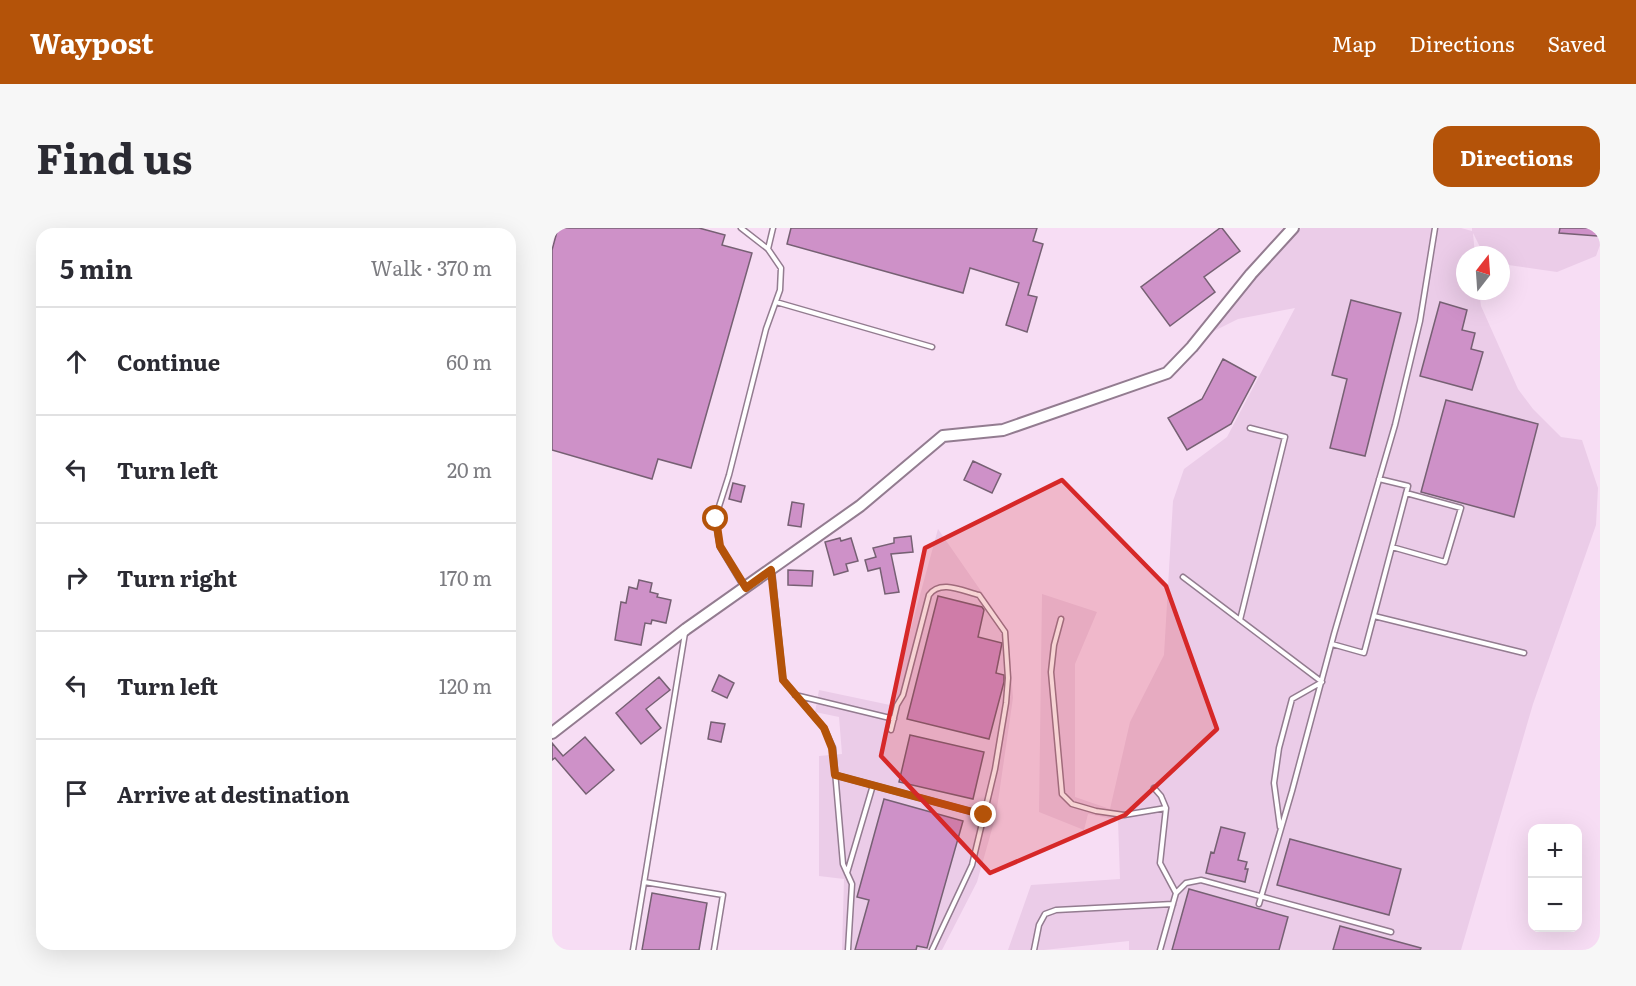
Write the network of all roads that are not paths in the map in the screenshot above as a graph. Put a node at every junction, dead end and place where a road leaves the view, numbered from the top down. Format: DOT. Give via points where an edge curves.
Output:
graph roads {
  1 [pos="741,228"];
  2 [pos="773,228"];
  3 [pos="1293,228"];
  4 [pos="1435,228"];
  5 [pos="768,249"];
  6 [pos="776,302"];
  7 [pos="932,347"];
  8 [pos="1250,428"];
  9 [pos="1379,478"];
  10 [pos="1406,493"];
  11 [pos="1392,547"];
  12 [pos="771,570"];
  13 [pos="1183,578"];
  14 [pos="746,588"];
  15 [pos="1374,616"];
  16 [pos="1061,619"];
  17 [pos="1240,620"];
  18 [pos="686,629"];
  19 [pos="1332,644"];
  20 [pos="1524,653"];
  21 [pos="1322,682"];
  22 [pos="795,694"];
  23 [pos="894,719"];
  24 [pos="891,729"];
  25 [pos="552,733"];
  26 [pos="835,775"];
  27 [pos="873,785"];
  28 [pos="1154,788"];
  29 [pos="1166,808"];
  30 [pos="984,815"];
  31 [pos="1280,831"];
  32 [pos="847,873"];
  33 [pos="644,882"];
  34 [pos="1176,893"];
  35 [pos="1261,896"];
  36 [pos="1173,904"];
  37 [pos="1258,904"];
  38 [pos="1391,932"];
  39 [pos="633,950"];
  40 [pos="714,950"];
  41 [pos="848,950"];
  42 [pos="932,950"];
  43 [pos="1034,950"];
  44 [pos="1160,950"];
  1 -- 5 [label="lane"];
  2 -- 5 [label="lane"];
  3 -- 12 [label="street" via="1167,373 1003,430 943,436 860,506"];
  4 -- 9 [label="lane" via="1420,321"];
  5 -- 6 [label="lane" via="781,268"];
  6 -- 7 [label="lane"];
  6 -- 14 [label="lane" via="716,519 720,546"];
  8 -- 17 [label="lane" via="1285,437"];
  9 -- 10 [label="lane" via="1408,486"];
  9 -- 19 [label="lane"];
  10 -- 11 [label="lane"];
  10 -- 11 [label="lane" via="1461,508 1445,562"];
  11 -- 15 [label="lane"];
  12 -- 14 [label="street"];
  12 -- 22 [label="lane" via="783,680"];
  13 -- 17 [label="lane"];
  14 -- 18 [label="street"];
  15 -- 19 [label="lane" via="1364,653"];
  15 -- 20 [label="lane"];
  16 -- 29 [label="lane" via="1051,672 1062,794 1072,804 1124,815"];
  17 -- 21 [label="lane"];
  18 -- 25 [label="street"];
  18 -- 33 [label="lane"];
  19 -- 21 [label="lane"];
  21 -- 31 [label="lane"];
  21 -- 31 [label="lane" via="1292,699 1274,783"];
  22 -- 23 [label="lane"];
  22 -- 26 [label="lane" via="824,728 832,748"];
  23 -- 24 [label="lane"];
  23 -- 30 [label="lane" via="933,589 942,586 979,595 1005,632 1008,678"];
  26 -- 27 [label="lane"];
  26 -- 32 [label="lane"];
  27 -- 30 [label="lane"];
  27 -- 32 [label="lane"];
  28 -- 29 [label="lane"];
  29 -- 34 [label="lane" via="1160,863"];
  30 -- 42 [label="lane" via="972,865"];
  31 -- 35 [label="lane"];
  32 -- 41 [label="lane" via="852,884"];
  33 -- 39 [label="lane"];
  33 -- 40 [label="lane" via="723,895"];
  34 -- 35 [label="lane" via="1186,883 1201,880"];
  34 -- 36 [label="lane"];
  35 -- 37 [label="lane"];
  35 -- 38 [label="lane"];
  36 -- 43 [label="lane" via="1056,910 1045,914"];
  36 -- 44 [label="lane"];
}
